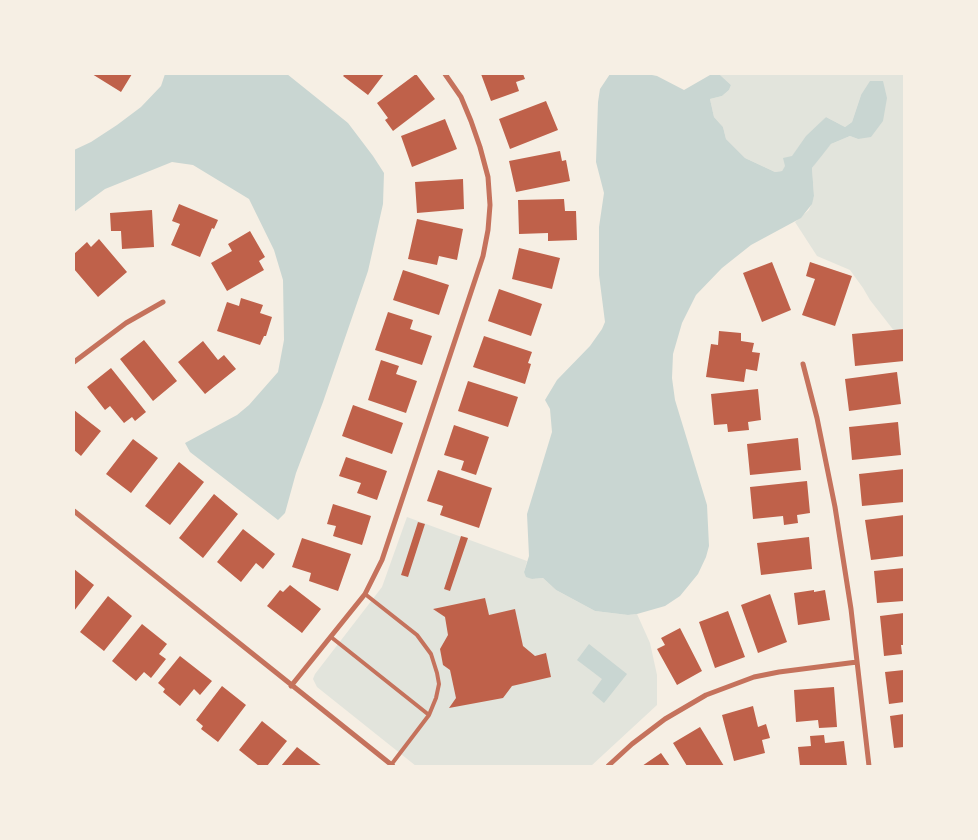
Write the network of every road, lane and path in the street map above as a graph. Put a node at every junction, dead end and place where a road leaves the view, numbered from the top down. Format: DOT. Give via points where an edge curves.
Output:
graph roads {
  1 [pos="445,74"];
  2 [pos="163,302"];
  3 [pos="74,362"];
  4 [pos="803,364"];
  5 [pos="74,511"];
  6 [pos="365,594"];
  7 [pos="331,637"];
  8 [pos="858,662"];
  9 [pos="291,686"];
  10 [pos="429,714"];
  11 [pos="392,766"];
  12 [pos="608,766"];
  13 [pos="869,766"];
  1 -- 6 [label="street" via="461,97 480,147 488,177 488,230 475,284 388,542"];
  2 -- 3 [label="street" via="126,323"];
  4 -- 8 [label="street" via="835,508"];
  5 -- 9 [label="street"];
  6 -- 7 [label="street"];
  6 -- 10 [label="lane" via="412,630 431,654 438,684"];
  7 -- 9 [label="street"];
  7 -- 10 [label="lane"];
  8 -- 12 [label="street" via="754,677 706,695 665,719"];
  8 -- 13 [label="street"];
  9 -- 11 [label="street"];
  10 -- 11 [label="lane"];
}
